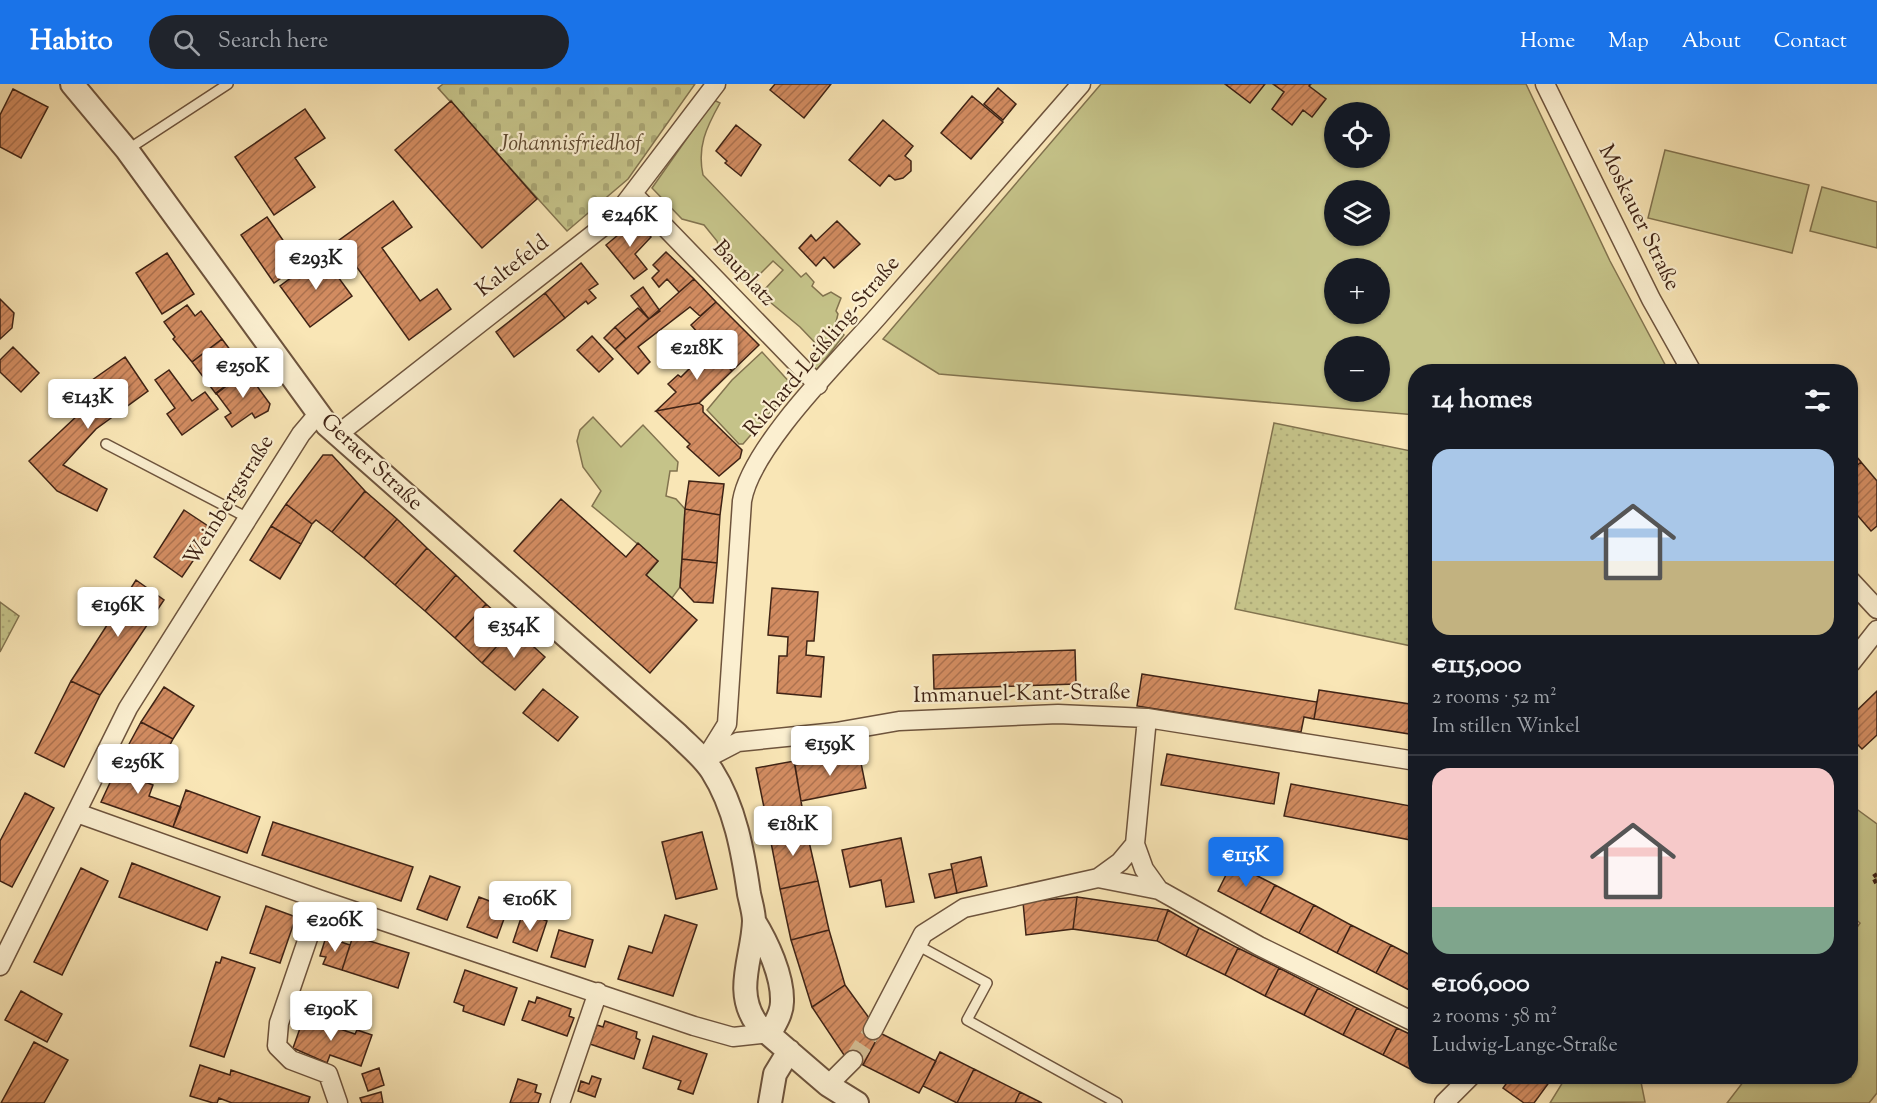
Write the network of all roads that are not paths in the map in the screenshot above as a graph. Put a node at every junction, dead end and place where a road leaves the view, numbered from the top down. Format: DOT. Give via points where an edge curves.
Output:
graph roads {
  1 [pos="72,84"];
  2 [pos="228,84"];
  3 [pos="716,84"];
  4 [pos="1081,84"];
  5 [pos="1545,84"];
  6 [pos="127,150"];
  7 [pos="634,195"];
  8 [pos="1688,364"];
  9 [pos="818,385"];
  10 [pos="318,414"];
  11 [pos="337,435"];
  12 [pos="106,444"];
  13 [pos="248,518"];
  14 [pos="1858,589"];
  15 [pos="1877,609"];
  16 [pos="1877,630"];
  17 [pos="1858,654"];
  18 [pos="1147,718"];
  19 [pos="1408,760"];
  20 [pos="704,761"];
  21 [pos="77,813"];
  22 [pos="1135,844"];
  23 [pos="1098,878"];
  24 [pos="1159,890"];
  25 [pos="321,900"];
  26 [pos="754,921"];
  27 [pos="917,945"];
  28 [pos="0,966"];
  29 [pos="598,992"];
  30 [pos="1408,1019"];
  31 [pos="873,1030"];
  32 [pos="770,1033"];
  33 [pos="789,1051"];
  34 [pos="853,1060"];
  35 [pos="1463,1084"];
  36 [pos="828,1085"];
  37 [pos="338,1103"];
  38 [pos="560,1103"];
  39 [pos="770,1103"];
  40 [pos="857,1103"];
  41 [pos="1117,1103"];
  42 [pos="1444,1103"];
  1 -- 6 [label="street, Geraer Straße"];
  2 -- 6 [label="lane"];
  3 -- 7 [label="street, Kaltefeld"];
  4 -- 9 [label="street, Richard-Leißling-Straße"];
  5 -- 8 [label="street, Moskauer Straße" via="1651,299"];
  6 -- 10 [label="street, Geraer Straße"];
  7 -- 9 [label="street, Bauplatz"];
  7 -- 11 [label="street, Kaltefeld" via="614,218"];
  9 -- 20 [label="street, Richard-Leißling-Straße" via="770,442 744,489 727,724"];
  10 -- 11 [label="street, Geraer Straße"];
  10 -- 13 [label="street, Weinbergstraße"];
  11 -- 20 [label="street, Geraer Straße"];
  12 -- 13 [label="lane"];
  13 -- 21 [label="street, Weinbergstraße" via="128,708"];
  14 -- 15 [label="street"];
  16 -- 17 [label="street"];
  18 -- 19 [label="street, Immanuel-Kant-Straße"];
  18 -- 20 [label="street, Immanuel-Kant-Straße" via="1048,714 899,721 738,742"];
  18 -- 22 [label="street"];
  20 -- 26 [label="street, Geraer Straße" via="732,816 744,858"];
  21 -- 25 [label="street"];
  21 -- 28 [label="street, Weinbergstraße"];
  22 -- 23 [label="street" via="1120,862"];
  22 -- 24 [label="street" via="1144,869"];
  23 -- 24 [label="street"];
  23 -- 27 [label="street" via="964,908 923,934"];
  24 -- 30 [label="street" via="1259,946"];
  25 -- 29 [label="street"];
  25 -- 37 [label="street" via="279,1023 277,1046 291,1060 328,1074"];
  26 -- 32 [label="street" via="774,963 782,1002"];
  26 -- 32 [label="street" via="746,964 746,1002 757,1024"];
  27 -- 31 [label="street"];
  27 -- 41 [label="lane" via="987,984 967,1020"];
  29 -- 32 [label="street" via="733,1037"];
  29 -- 38 [label="street"];
  32 -- 33 [label="street"];
  33 -- 36 [label="street"];
  33 -- 39 [label="street" via="775,1074"];
  34 -- 36 [label="street"];
  35 -- 42 [label="street"];
  36 -- 40 [label="street"];
}
